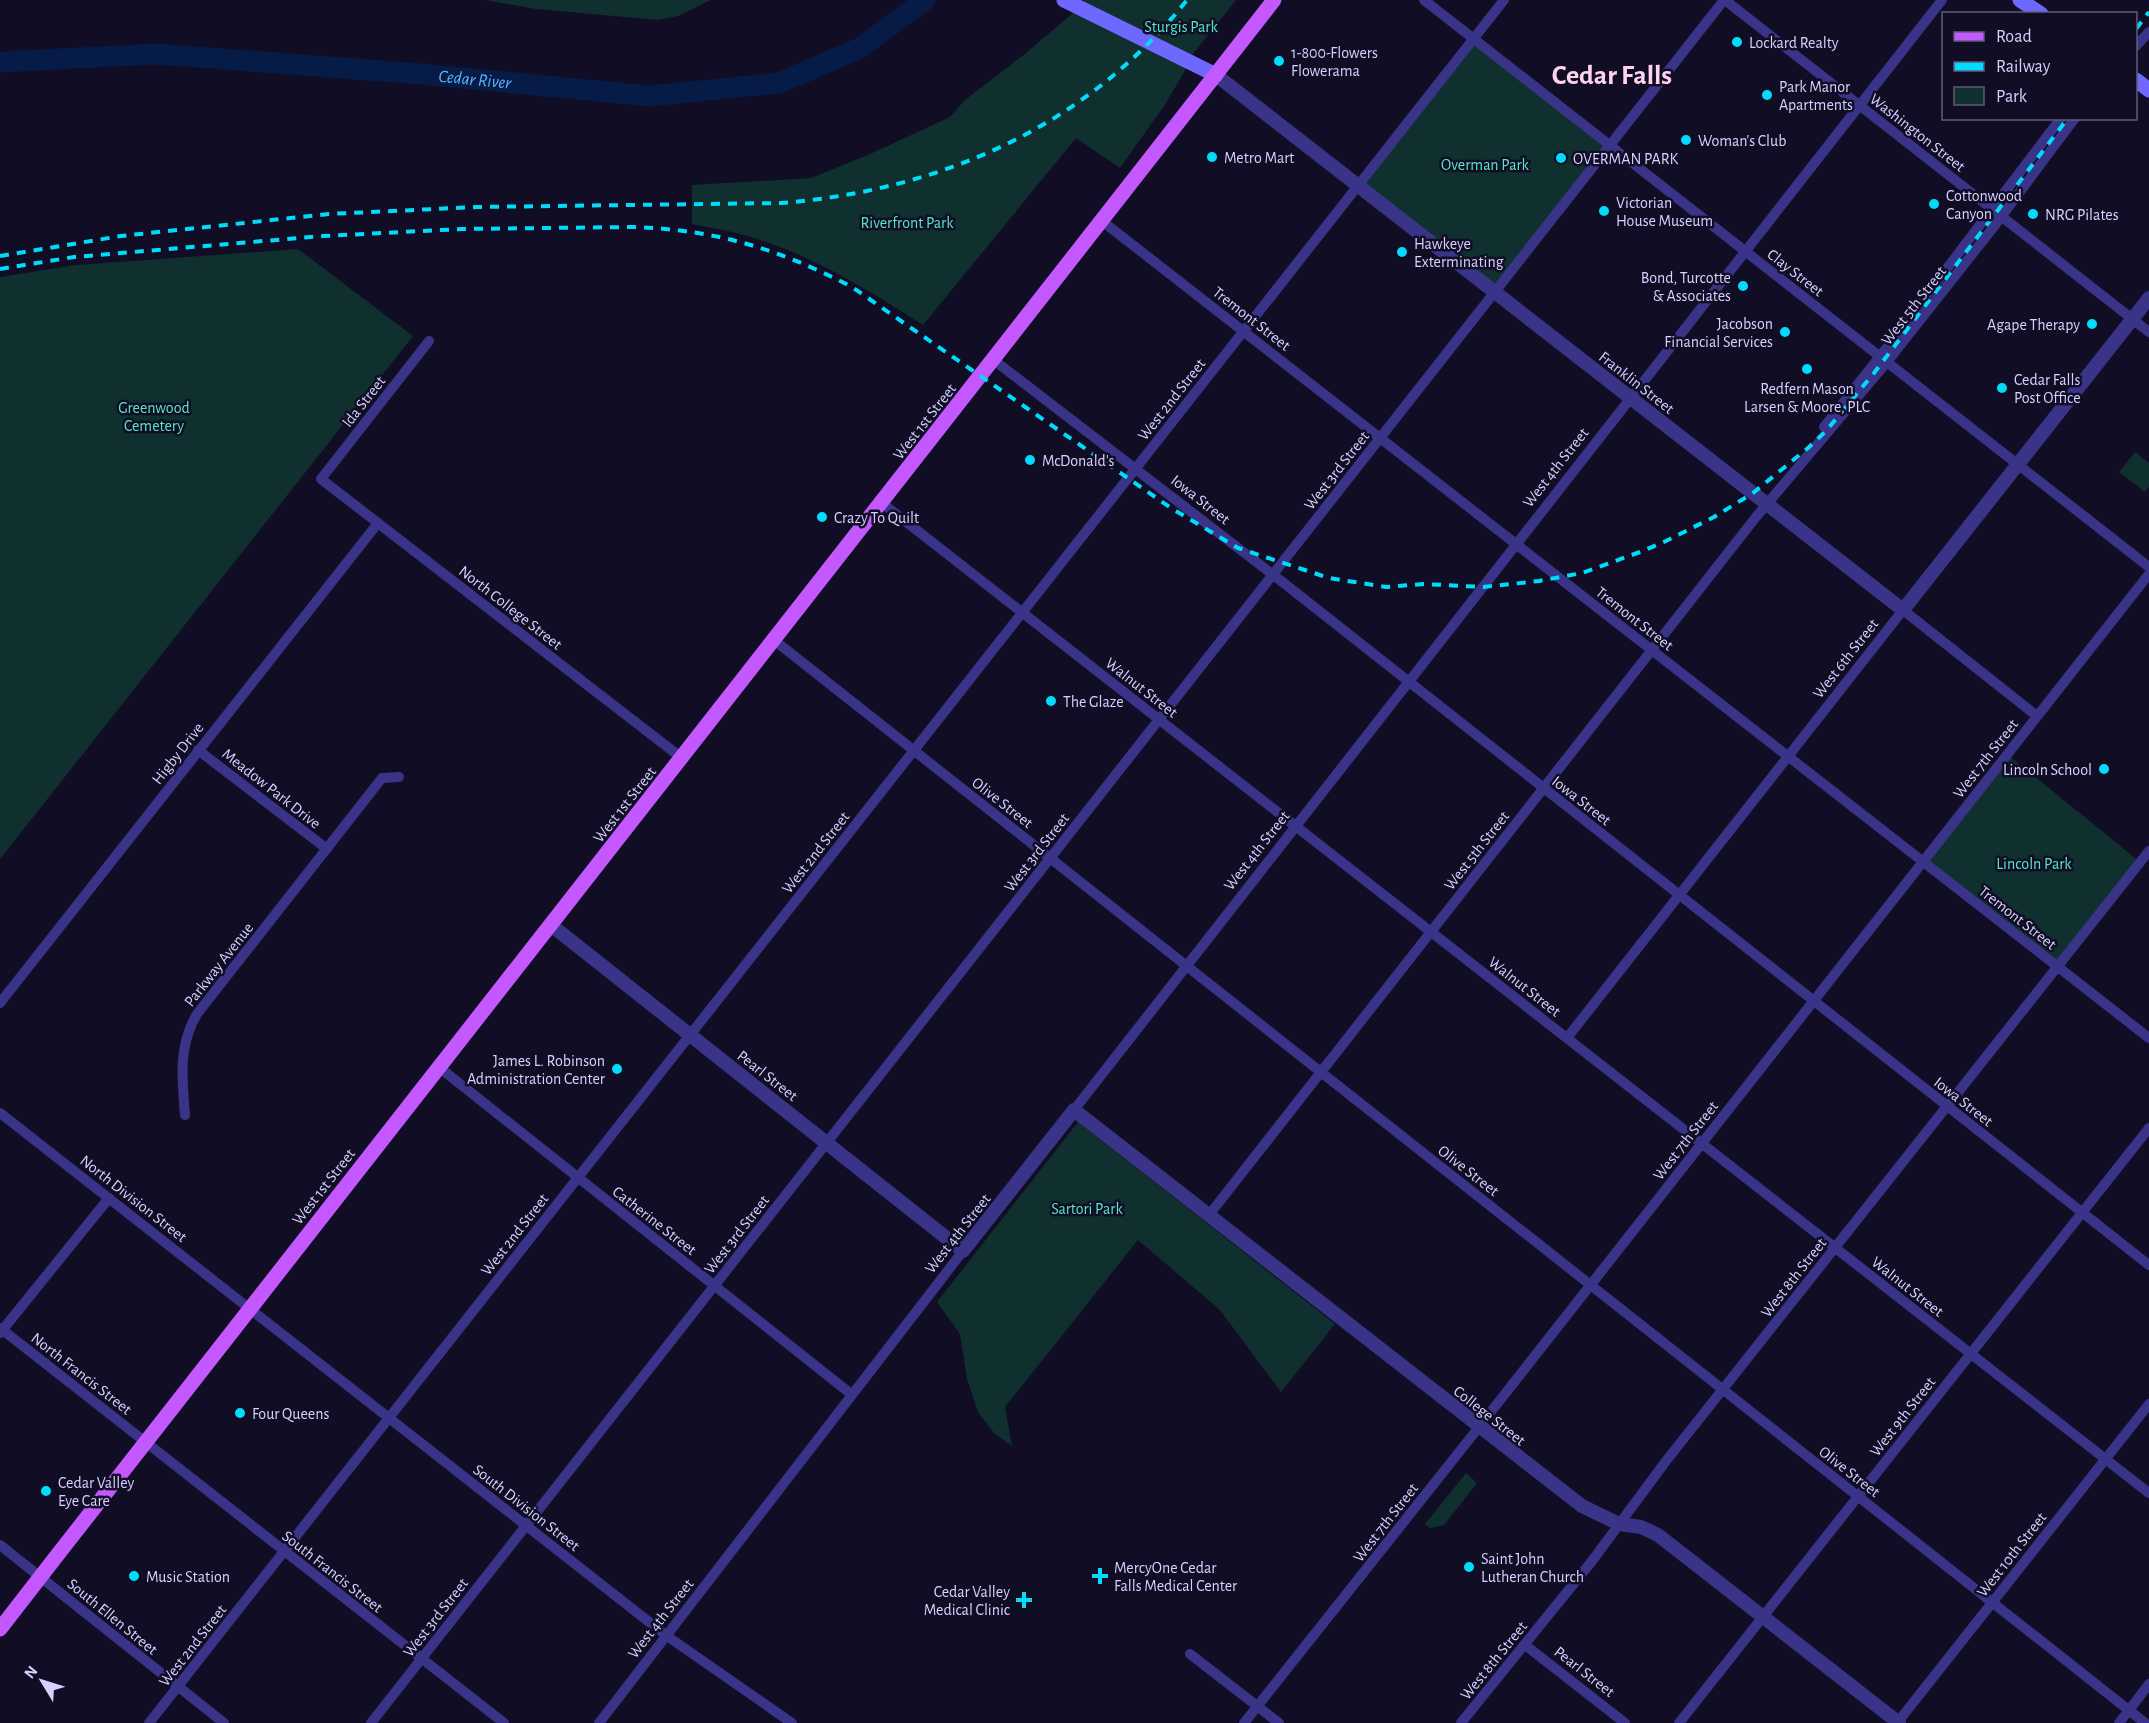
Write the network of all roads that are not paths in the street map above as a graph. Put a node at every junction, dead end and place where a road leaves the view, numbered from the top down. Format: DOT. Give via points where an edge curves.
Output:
graph roads {
  1 [pos="1064,0"];
  2 [pos="1274,0"];
  3 [pos="1424,0"];
  4 [pos="1504,0"];
  5 [pos="1725,0"];
  6 [pos="1942,0"];
  7 [pos="2020,0"];
  8 [pos="2038,12"];
  9 [pos="2149,32"];
  10 [pos="1473,39"];
  11 [pos="2137,45"];
  12 [pos="1216,75"];
  13 [pos="2137,81"];
  14 [pos="2149,90"];
  15 [pos="1859,105"];
  16 [pos="2060,120"];
  17 [pos="2073,120"];
  18 [pos="1610,146"];
  19 [pos="1358,186"];
  20 [pos="1997,213"];
  21 [pos="1102,221"];
  22 [pos="1745,251"];
  23 [pos="1495,292"];
  24 [pos="2149,298"];
  25 [pos="2132,319"];
  26 [pos="1244,331"];
  27 [pos="2149,332"];
  28 [pos="429,341"];
  29 [pos="1884,359"];
  30 [pos="995,361"];
  31 [pos="1630,398"];
  32 [pos="1380,438"];
  33 [pos="2018,464"];
  34 [pos="1136,468"];
  35 [pos="321,479"];
  36 [pos="882,503"];
  37 [pos="1767,504"];
  38 [pos="378,523"];
  39 [pos="1516,544"];
  40 [pos="2149,567"];
  41 [pos="2149,574"];
  42 [pos="1273,575"];
  43 [pos="1903,610"];
  44 [pos="1023,612"];
  45 [pos="774,640"];
  46 [pos="1652,650"];
  47 [pos="1408,682"];
  48 [pos="2037,716"];
  49 [pos="1159,719"];
  50 [pos="198,750"];
  51 [pos="914,750"];
  52 [pos="1789,755"];
  53 [pos="682,759"];
  54 [pos="399,777"];
  55 [pos="1544,788"];
  56 [pos="1296,826"];
  57 [pos="327,849"];
  58 [pos="2149,851"];
  59 [pos="1050,858"];
  60 [pos="1923,862"];
  61 [pos="1679,895"];
  62 [pos="551,925"];
  63 [pos="1431,932"];
  64 [pos="1186,966"];
  65 [pos="2058,967"];
  66 [pos="1814,1001"];
  67 [pos="0,1003"];
  68 [pos="690,1035"];
  69 [pos="1567,1038"];
  70 [pos="2149,1038"];
  71 [pos="440,1068"];
  72 [pos="1321,1072"];
  73 [pos="1947,1106"];
  74 [pos="1074,1110"];
  75 [pos="0,1113"];
  76 [pos="185,1115"];
  77 [pos="2149,1128"];
  78 [pos="826,1143"];
  79 [pos="1702,1143"];
  80 [pos="578,1178"];
  81 [pos="109,1198"];
  82 [pos="2082,1213"];
  83 [pos="1209,1215"];
  84 [pos="1835,1248"];
  85 [pos="963,1251"];
  86 [pos="2149,1265"];
  87 [pos="1590,1285"];
  88 [pos="714,1286"];
  89 [pos="249,1307"];
  90 [pos="1,1331"];
  91 [pos="1971,1354"];
  92 [pos="1723,1390"];
  93 [pos="851,1394"];
  94 [pos="2149,1404"];
  95 [pos="389,1418"];
  96 [pos="1479,1427"];
  97 [pos="145,1441"];
  98 [pos="2106,1459"];
  99 [pos="2149,1493"];
  100 [pos="1858,1496"];
  101 [pos="1619,1524"];
  102 [pos="526,1525"];
  103 [pos="0,1545"];
  104 [pos="284,1552"];
  105 [pos="40,1576"];
  106 [pos="1992,1603"];
  107 [pos="1763,1617"];
  108 [pos="0,1629"];
  109 [pos="667,1636"];
  110 [pos="1525,1645"];
  111 [pos="1190,1654"];
  112 [pos="422,1659"];
  113 [pos="2149,1684"];
  114 [pos="178,1687"];
  115 [pos="1257,1706"];
  116 [pos="2129,1710"];
  117 [pos="149,1723"];
  118 [pos="224,1723"];
  119 [pos="371,1723"];
  120 [pos="504,1723"];
  121 [pos="599,1723"];
  122 [pos="792,1723"];
  123 [pos="1244,1723"];
  124 [pos="1279,1723"];
  125 [pos="1461,1723"];
  126 [pos="1625,1723"];
  127 [pos="1679,1723"];
  128 [pos="1898,1723"];
  129 [pos="2119,1723"];
  130 [pos="2145,1723"];
  1 -- 12 [label="main road"];
  2 -- 12 [label="main road, West 1st Street"];
  3 -- 10 [label="street, Clay Street"];
  4 -- 10 [label="street, West 2nd Street"];
  5 -- 15 [label="street, Washington Street"];
  5 -- 18 [label="street, West 3rd Street"];
  6 -- 15 [label="street, West 4th Street"];
  7 -- 8 [label="main road"];
  9 -- 11 [label="street"];
  10 -- 18 [label="street, Clay Street"];
  10 -- 19 [label="street, West 2nd Street"];
  12 -- 19 [label="street, Franklin Street"];
  12 -- 21 [label="main road, West 1st Street"];
  13 -- 14 [label="main road"];
  15 -- 20 [label="street, Washington Street"];
  15 -- 22 [label="street, West 4th Street"];
  16 -- 20 [label="street, West 5th Street"];
  17 -- 20 [label="street, West 5th Street"];
  18 -- 22 [label="street, Clay Street"];
  18 -- 23 [label="street, West 3rd Street"];
  19 -- 23 [label="street, Franklin Street"];
  19 -- 26 [label="street, West 2nd Street"];
  20 -- 25 [label="street, Washington Street"];
  20 -- 29 [label="street, West 5th Street"];
  21 -- 26 [label="street, Tremont Street"];
  21 -- 30 [label="main road, West 1st Street"];
  22 -- 29 [label="street, Clay Street"];
  22 -- 31 [label="street, West 4th Street"];
  23 -- 31 [label="street, Franklin Street"];
  23 -- 32 [label="street, West 3rd Street"];
  24 -- 25 [label="street, West 6th Street"];
  25 -- 27 [label="street, Washington Street"];
  25 -- 33 [label="street, West 6th Street"];
  26 -- 32 [label="street, Tremont Street"];
  26 -- 34 [label="street, West 2nd Street"];
  28 -- 35 [label="street, Ida Street"];
  29 -- 33 [label="street, Clay Street"];
  29 -- 37 [label="street, West 5th Street"];
  30 -- 34 [label="street, Iowa Street"];
  30 -- 36 [label="main road, West 1st Street"];
  31 -- 37 [label="street, Franklin Street"];
  31 -- 39 [label="street, West 4th Street"];
  32 -- 39 [label="street, Tremont Street"];
  32 -- 42 [label="street, West 3rd Street"];
  33 -- 40 [label="street, Clay Street"];
  33 -- 43 [label="street, West 6th Street"];
  34 -- 42 [label="street, Iowa Street"];
  34 -- 44 [label="street, West 2nd Street"];
  35 -- 38 [label="street, North College Street"];
  36 -- 44 [label="street, Walnut Street"];
  36 -- 45 [label="main road, West 1st Street"];
  37 -- 43 [label="street, Franklin Street"];
  37 -- 46 [label="street, West 5th Street"];
  38 -- 50 [label="street, Higby Drive"];
  38 -- 53 [label="street, North College Street"];
  39 -- 46 [label="street, Tremont Street"];
  39 -- 47 [label="street, West 4th Street"];
  41 -- 48 [label="street, West 7th Street"];
  42 -- 47 [label="street, Iowa Street"];
  42 -- 49 [label="street, West 3rd Street"];
  43 -- 48 [label="street, Franklin Street"];
  43 -- 52 [label="street, West 6th Street"];
  44 -- 49 [label="street, Walnut Street"];
  44 -- 51 [label="street, West 2nd Street"];
  45 -- 51 [label="street, Olive Street"];
  45 -- 53 [label="main road, West 1st Street"];
  46 -- 52 [label="street, Tremont Street"];
  46 -- 55 [label="street, West 5th Street"];
  47 -- 55 [label="street, Iowa Street"];
  47 -- 56 [label="street, West 4th Street"];
  48 -- 60 [label="street, West 7th Street"];
  49 -- 56 [label="street, Walnut Street"];
  49 -- 59 [label="street, West 3rd Street"];
  50 -- 57 [label="street, Meadow Park Drive"];
  50 -- 67 [label="street, Higby Drive"];
  51 -- 59 [label="street, Olive Street"];
  51 -- 68 [label="street, West 2nd Street"];
  52 -- 60 [label="street, Tremont Street"];
  52 -- 61 [label="street, West 6th Street"];
  53 -- 62 [label="main road, West 1st Street"];
  54 -- 57 [label="street, Parkway Avenue" via="382,778"];
  55 -- 61 [label="street, Iowa Street"];
  55 -- 63 [label="street, West 5th Street"];
  56 -- 63 [label="street, Walnut Street"];
  56 -- 64 [label="street, West 4th Street"];
  57 -- 76 [label="street, Parkway Avenue" via="190,1026 184,1041 182,1070"];
  58 -- 65 [label="street, West 8th Street"];
  59 -- 64 [label="street, Olive Street"];
  59 -- 78 [label="street, West 3rd Street"];
  60 -- 65 [label="street, Tremont Street"];
  60 -- 66 [label="street, West 7th Street"];
  61 -- 66 [label="street, Iowa Street"];
  61 -- 69 [label="street, West 6th Street"];
  62 -- 68 [label="street, Pearl Street"];
  62 -- 71 [label="main road, West 1st Street"];
  63 -- 69 [label="street, Walnut Street"];
  63 -- 72 [label="street, West 5th Street"];
  64 -- 72 [label="street, Olive Street"];
  64 -- 74 [label="street, West 4th Street"];
  65 -- 70 [label="street, Tremont Street"];
  65 -- 73 [label="street, West 8th Street"];
  66 -- 73 [label="street, Iowa Street"];
  66 -- 79 [label="street, West 7th Street"];
  68 -- 78 [label="street, Pearl Street"];
  68 -- 80 [label="street, West 2nd Street"];
  69 -- 79 [label="street, Walnut Street"];
  71 -- 80 [label="street, Catherine Street"];
  71 -- 89 [label="main road, West 1st Street"];
  72 -- 83 [label="street, West 5th Street"];
  72 -- 87 [label="street, Olive Street"];
  73 -- 82 [label="street, Iowa Street"];
  73 -- 84 [label="street, West 8th Street"];
  74 -- 83 [label="street, College Street"];
  74 -- 85 [label="street, West 4th Street"];
  75 -- 81 [label="street, North Division Street"];
  77 -- 82 [label="street, West 9th Street"];
  78 -- 85 [label="street, Pearl Street"];
  78 -- 88 [label="street, West 3rd Street"];
  79 -- 84 [label="street, Walnut Street"];
  79 -- 87 [label="street, West 7th Street"];
  80 -- 88 [label="street, Catherine Street"];
  80 -- 95 [label="street, West 2nd Street"];
  81 -- 89 [label="street, North Division Street"];
  81 -- 90 [label="street"];
  82 -- 86 [label="street, Iowa Street"];
  82 -- 91 [label="street, West 9th Street"];
  83 -- 96 [label="street, College Street"];
  84 -- 91 [label="street, Walnut Street"];
  84 -- 92 [label="street, West 8th Street"];
  85 -- 93 [label="street, West 4th Street"];
  87 -- 92 [label="street, Olive Street"];
  87 -- 96 [label="street, West 7th Street"];
  88 -- 93 [label="street, Catherine Street"];
  88 -- 102 [label="street, West 3rd Street"];
  89 -- 95 [label="street, South Division Street"];
  89 -- 97 [label="main road, West 1st Street"];
  90 -- 97 [label="street, North Francis Street"];
  91 -- 98 [label="street, Walnut Street"];
  91 -- 100 [label="street, West 9th Street"];
  92 -- 100 [label="street, Olive Street"];
  92 -- 101 [label="street, West 8th Street"];
  93 -- 109 [label="street, West 4th Street"];
  94 -- 98 [label="street, West 10th Street"];
  95 -- 102 [label="street, South Division Street"];
  95 -- 104 [label="street, West 2nd Street"];
  96 -- 101 [label="street, College Street" via="1582,1506"];
  96 -- 115 [label="street, West 7th Street"];
  97 -- 104 [label="street, South Francis Street"];
  97 -- 105 [label="main road, West 1st Street"];
  98 -- 99 [label="street, Walnut Street"];
  98 -- 106 [label="street, West 10th Street"];
  100 -- 106 [label="street, Olive Street"];
  100 -- 107 [label="street, West 9th Street"];
  101 -- 107 [label="street, College Street" via="1641,1527 1658,1535"];
  101 -- 110 [label="street, West 8th Street"];
  102 -- 109 [label="street, South Division Street"];
  102 -- 112 [label="street, West 3rd Street"];
  103 -- 105 [label="street, South Ellen Street"];
  104 -- 112 [label="street, South Francis Street"];
  104 -- 114 [label="street, West 2nd Street"];
  105 -- 108 [label="main road, West 1st Street"];
  105 -- 114 [label="street, South Ellen Street"];
  106 -- 116 [label="street, Olive Street"];
  106 -- 128 [label="street, West 10th Street"];
  107 -- 127 [label="street, West 9th Street"];
  107 -- 128 [label="street, College Street"];
  109 -- 121 [label="street, West 4th Street"];
  109 -- 122 [label="street, South Division Street"];
  110 -- 125 [label="street, West 8th Street"];
  110 -- 126 [label="street, Pearl Street"];
  111 -- 115 [label="street"];
  112 -- 119 [label="street, West 3rd Street"];
  112 -- 120 [label="street, South Francis Street"];
  113 -- 116 [label="street"];
  114 -- 117 [label="street, West 2nd Street"];
  114 -- 118 [label="street, South Ellen Street"];
  115 -- 123 [label="street, West 7th Street"];
  115 -- 124 [label="street"];
  116 -- 129 [label="street"];
  116 -- 130 [label="street, Olive Street"];
}
